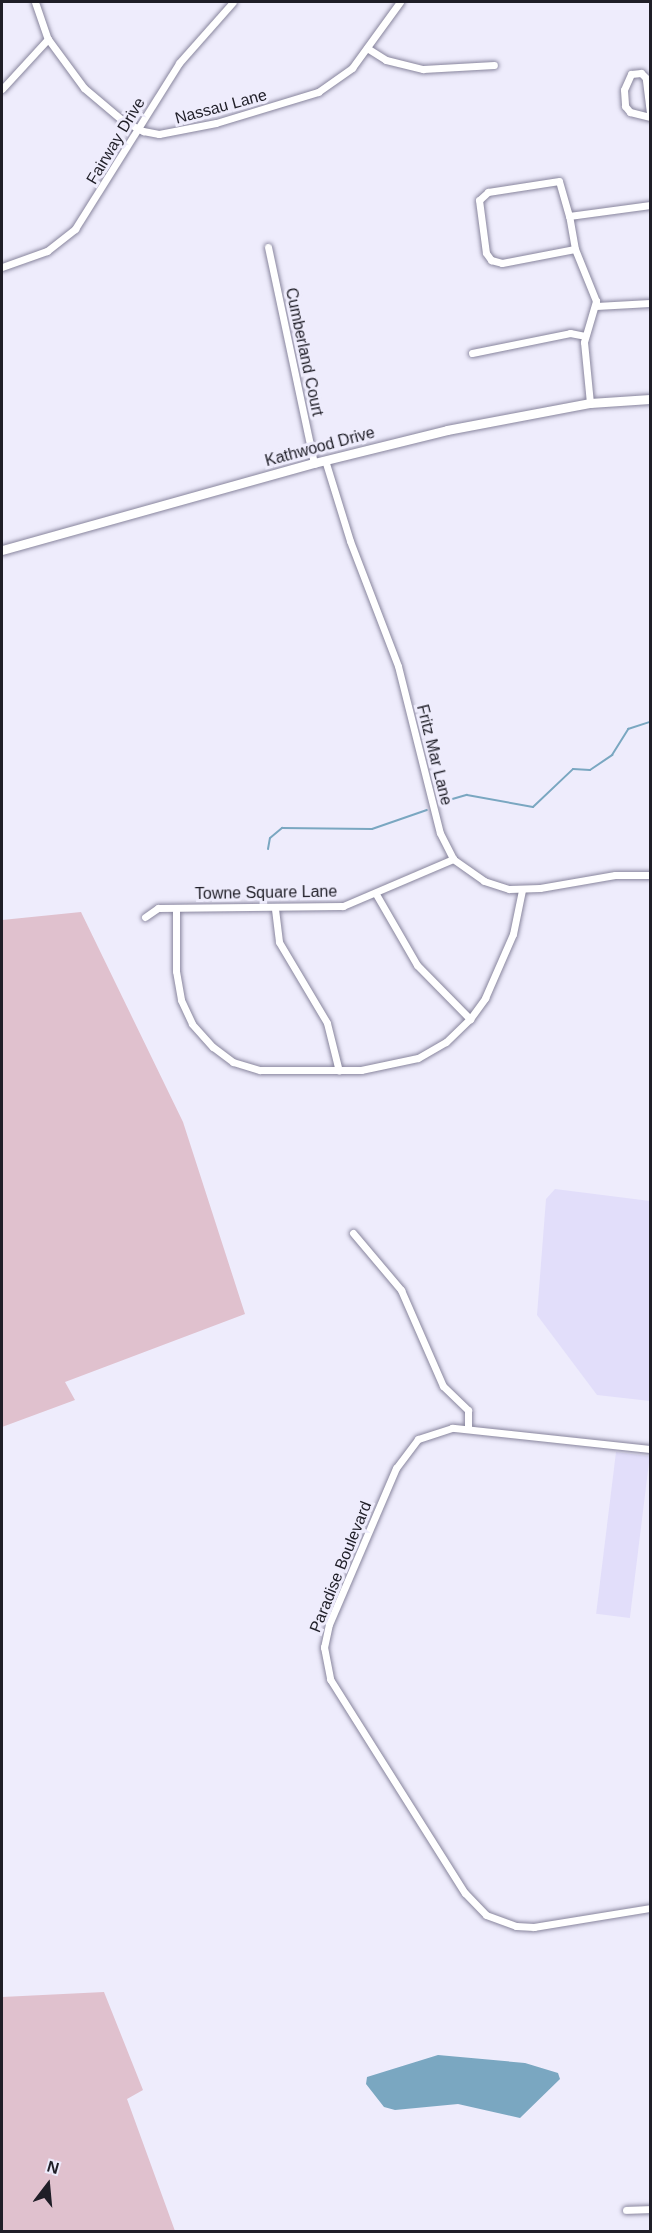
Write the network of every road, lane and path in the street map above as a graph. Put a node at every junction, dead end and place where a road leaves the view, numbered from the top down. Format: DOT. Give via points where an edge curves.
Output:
graph roads {
  1 [pos="35,2"];
  2 [pos="233,2"];
  3 [pos="400,2"];
  4 [pos="48,39"];
  5 [pos="367,48"];
  6 [pos="494,65"];
  7 [pos="2,89"];
  8 [pos="651,115"];
  9 [pos="138,129"];
  10 [pos="651,205"];
  11 [pos="569,216"];
  12 [pos="268,247"];
  13 [pos="575,249"];
  14 [pos="2,267"];
  15 [pos="651,303"];
  16 [pos="596,306"];
  17 [pos="585,336"];
  18 [pos="472,352"];
  19 [pos="651,399"];
  20 [pos="590,404"];
  21 [pos="325,460"];
  22 [pos="314,463"];
  23 [pos="2,550"];
  24 [pos="453,859"];
  25 [pos="651,875"];
  26 [pos="522,890"];
  27 [pos="376,894"];
  28 [pos="176,908"];
  29 [pos="275,909"];
  30 [pos="145,917"];
  31 [pos="470,1018"];
  32 [pos="339,1071"];
  33 [pos="353,1233"];
  34 [pos="468,1428"];
  35 [pos="651,1449"];
  36 [pos="651,1908"];
  37 [pos="651,2209"];
  38 [pos="626,2210"];
  1 -- 4 [label="street, Nassau Lane"];
  2 -- 9 [label="street, Fairway Drive" via="179,63"];
  3 -- 5 [label="street, Nassau Lane"];
  4 -- 7 [label="street"];
  4 -- 9 [label="street, Nassau Lane" via="95,99"];
  5 -- 6 [label="street" via="386,60 423,69"];
  5 -- 9 [label="street, Nassau Lane" via="341,78 304,98 174,133 150,134"];
  8 -- 8 [label="street" via="646,78 631,74 624,90 625,106 630,112"];
  9 -- 14 [label="street, Fairway Drive" via="75,229 47,251"];
  10 -- 11 [label="street"];
  11 -- 13 [label="street"];
  11 -- 13 [label="street" via="560,181 488,192 479,200 486,253 496,262"];
  12 -- 22 [label="street, Cumberland Court"];
  13 -- 16 [label="street"];
  15 -- 16 [label="street"];
  16 -- 17 [label="street"];
  17 -- 18 [label="street" via="570,333"];
  17 -- 20 [label="street"];
  19 -- 20 [label="street, Kathwood Drive"];
  20 -- 21 [label="street, Kathwood Drive" via="447,430"];
  21 -- 22 [label="street, Kathwood Drive"];
  21 -- 24 [label="street, Fritz Mar Lane" via="350,541 398,666 440,833"];
  22 -- 23 [label="street, Kathwood Drive"];
  24 -- 26 [label="street, Fritz Mar Lane" via="484,881"];
  24 -- 27 [label="street, Towne Square Lane"];
  25 -- 26 [label="street, Fritz Mar Lane" via="615,875"];
  26 -- 31 [label="street" via="513,934 485,998"];
  27 -- 29 [label="street, Towne Square Lane" via="330,908"];
  27 -- 31 [label="street" via="417,965"];
  28 -- 29 [label="street, Towne Square Lane"];
  28 -- 30 [label="street, Towne Square Lane" via="158,908"];
  28 -- 32 [label="street" via="178,986 186,1012 202,1036 233,1062 260,1070"];
  29 -- 32 [label="street" via="279,942 327,1023"];
  31 -- 32 [label="street" via="446,1042 418,1058 381,1068"];
  33 -- 34 [label="street" via="401,1290 443,1386 468,1410"];
  34 -- 35 [label="street, Paradise Boulevard"];
  34 -- 36 [label="street, Paradise Boulevard" via="429,1433 403,1456 329,1624 324,1647 330,1679 465,1893 486,1915 534,1928"];
  37 -- 38 [label="street"];
}
